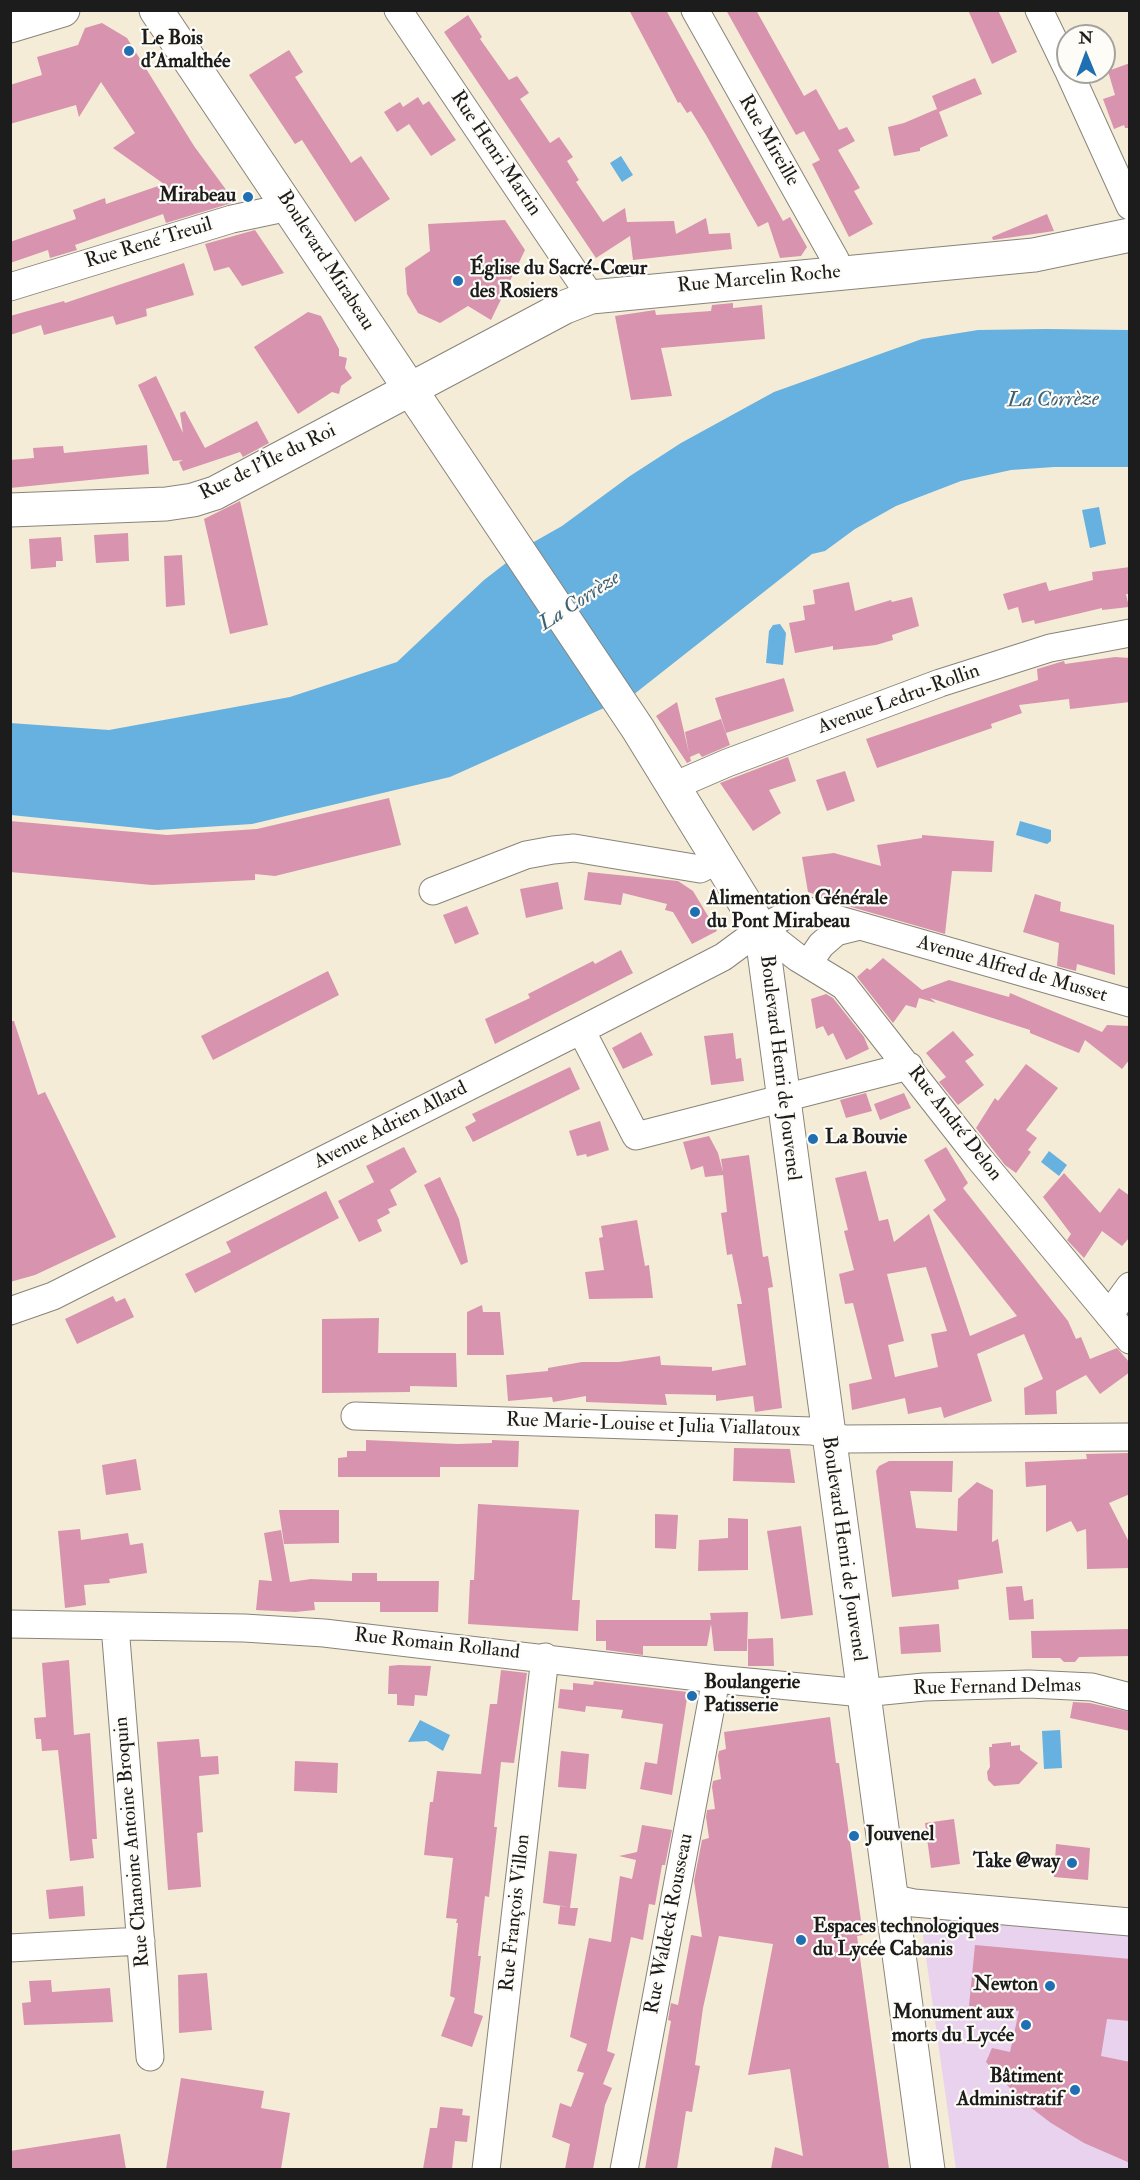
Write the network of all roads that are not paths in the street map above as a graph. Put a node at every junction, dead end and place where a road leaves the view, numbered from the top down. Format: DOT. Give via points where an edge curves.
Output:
graph roads {
  1 [pos="63,10"];
  2 [pos="156,10"];
  3 [pos="398,10"];
  4 [pos="695,10"];
  5 [pos="1039,10"];
  6 [pos="10,26"];
  7 [pos="1056,45"];
  8 [pos="1075,84"];
  9 [pos="1130,206"];
  10 [pos="289,207"];
  11 [pos="1130,236"];
  12 [pos="840,272"];
  13 [pos="10,287"];
  14 [pos="591,297"];
  15 [pos="409,391"];
  16 [pos="10,510"];
  17 [pos="1130,633"];
  18 [pos="674,786"];
  19 [pos="719,859"];
  20 [pos="433,891"];
  21 [pos="860,926"];
  22 [pos="761,929"];
  23 [pos="808,964"];
  24 [pos="1130,1003"];
  25 [pos="581,1030"];
  26 [pos="909,1066"];
  27 [pos="782,1099"];
  28 [pos="1130,1286"];
  29 [pos="12,1311"];
  30 [pos="1109,1315"];
  31 [pos="1130,1340"];
  32 [pos="355,1416"];
  33 [pos="828,1435"];
  34 [pos="1130,1437"];
  35 [pos="10,1624"];
  36 [pos="115,1626"];
  37 [pos="545,1657"];
  38 [pos="716,1679"];
  39 [pos="862,1693"];
  40 [pos="1130,1697"];
  41 [pos="891,1898"];
  42 [pos="1130,1922"];
  43 [pos="141,1941"];
  44 [pos="10,1948"];
  45 [pos="150,2057"];
  46 [pos="486,2169"];
  47 [pos="624,2169"];
  48 [pos="928,2169"];
  1 -- 6 [label="main road"];
  2 -- 10 [label="main road, Boulevard Mirabeau"];
  3 -- 14 [label="street, Rue Henri Martin"];
  4 -- 12 [label="street, Rue Mireille"];
  5 -- 7 [label="street"];
  8 -- 9 [label="street"];
  10 -- 13 [label="street, Rue René Treuil" via="232,219"];
  10 -- 15 [label="main road, Boulevard Mirabeau"];
  11 -- 12 [label="main road, Rue Marcelin Roche" via="1034,255"];
  12 -- 14 [label="main road, Rue Marcelin Roche"];
  14 -- 15 [label="main road, Rue Marcelin Roche" via="565,307"];
  15 -- 16 [label="main road, Rue de l'Île du Roi" via="215,493 193,500"];
  15 -- 18 [label="main road, Boulevard Mirabeau"];
  17 -- 18 [label="street, Avenue Ledru-Rollin" via="1050,648 939,683"];
  18 -- 19 [label="main road"];
  19 -- 20 [label="street" via="700,869 574,848 553,850 495,866"];
  19 -- 22 [label="main road"];
  21 -- 22 [label="street, Avenue Alfred de Musset" via="808,911 792,912"];
  21 -- 23 [label="street" via="836,932"];
  21 -- 24 [label="street, Avenue Alfred de Musset"];
  22 -- 23 [label="street, Rue André Delon"];
  22 -- 25 [label="street, Avenue Adrien Allard" via="723,957"];
  22 -- 27 [label="main road, Boulevard Henri de Jouvenel"];
  23 -- 26 [label="street, Rue André Delon" via="844,986"];
  25 -- 27 [label="street" via="636,1136"];
  25 -- 29 [label="street, Avenue Adrien Allard" via="71,1287"];
  26 -- 27 [label="street"];
  26 -- 30 [label="street, Rue André Delon" via="978,1157"];
  27 -- 33 [label="main road, Boulevard Henri de Jouvenel"];
  28 -- 30 [label="street"];
  30 -- 31 [label="street, Rue André Delon"];
  32 -- 33 [label="street, Rue Marie-Louise et Julia Viallatoux" via="812,1431"];
  33 -- 34 [label="street, Rue Marie-Louise et Julia Viallatoux" via="845,1439"];
  33 -- 39 [label="main road, Boulevard Henri de Jouvenel"];
  35 -- 36 [label="street, Rue Romain Rolland"];
  36 -- 37 [label="street, Rue Romain Rolland" via="303,1631"];
  36 -- 43 [label="street, Rue Chanoine Antoine Broquin"];
  37 -- 38 [label="street, Rue Romain Rolland"];
  37 -- 46 [label="street, Rue François Villon"];
  38 -- 39 [label="street, Rue Romain Rolland"];
  38 -- 47 [label="street, Rue Waldeck Rousseau"];
  39 -- 40 [label="street, Rue Fernand Delmas" via="1029,1684 1092,1688"];
  39 -- 41 [label="main road, Boulevard Henri de Jouvenel"];
  41 -- 42 [label="street" via="934,1912"];
  41 -- 48 [label="main road, Boulevard Henri de Jouvenel"];
  43 -- 44 [label="street"];
  43 -- 45 [label="street, Rue Chanoine Antoine Broquin"];
}
